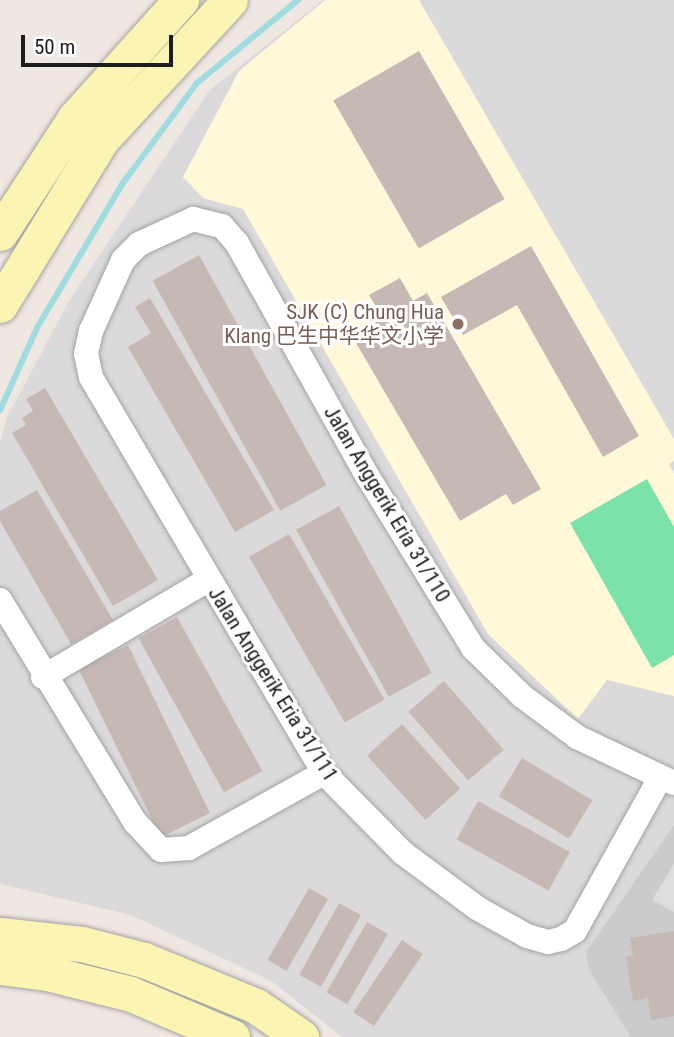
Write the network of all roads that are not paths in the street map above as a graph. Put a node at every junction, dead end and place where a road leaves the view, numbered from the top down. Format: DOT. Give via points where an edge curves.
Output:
graph roads {
  1 [pos="181,0"];
  2 [pos="230,0"];
  3 [pos="0,233"];
  4 [pos="139,244"];
  5 [pos="0,304"];
  6 [pos="208,580"];
  7 [pos="0,600"];
  8 [pos="43,677"];
  9 [pos="324,773"];
  10 [pos="667,780"];
  11 [pos="0,935"];
  12 [pos="0,967"];
  13 [pos="232,1037"];
  14 [pos="301,1037"];
  1 -- 3 [label="main road" via="75,118"];
  2 -- 5 [label="main road" via="100,140"];
  4 -- 6 [label="street, Jalan Anggerik Eria 31/111" via="112,278 86,354 91,377"];
  4 -- 10 [label="street, Jalan Anggerik Eria 31/110" via="193,219 222,226 237,243 368,477 473,648 522,696 577,737"];
  6 -- 8 [label="street"];
  6 -- 9 [label="street, Jalan Anggerik Eria 31/111"];
  7 -- 8 [label="street"];
  8 -- 9 [label="street" via="135,822 161,850 189,848"];
  9 -- 10 [label="street, Jalan Anggerik Eria 31/111" via="403,853 477,908 527,936 548,942 575,931"];
  11 -- 14 [label="main road" via="82,944 144,960 256,1006"];
  12 -- 13 [label="main road" via="131,993"];
}
